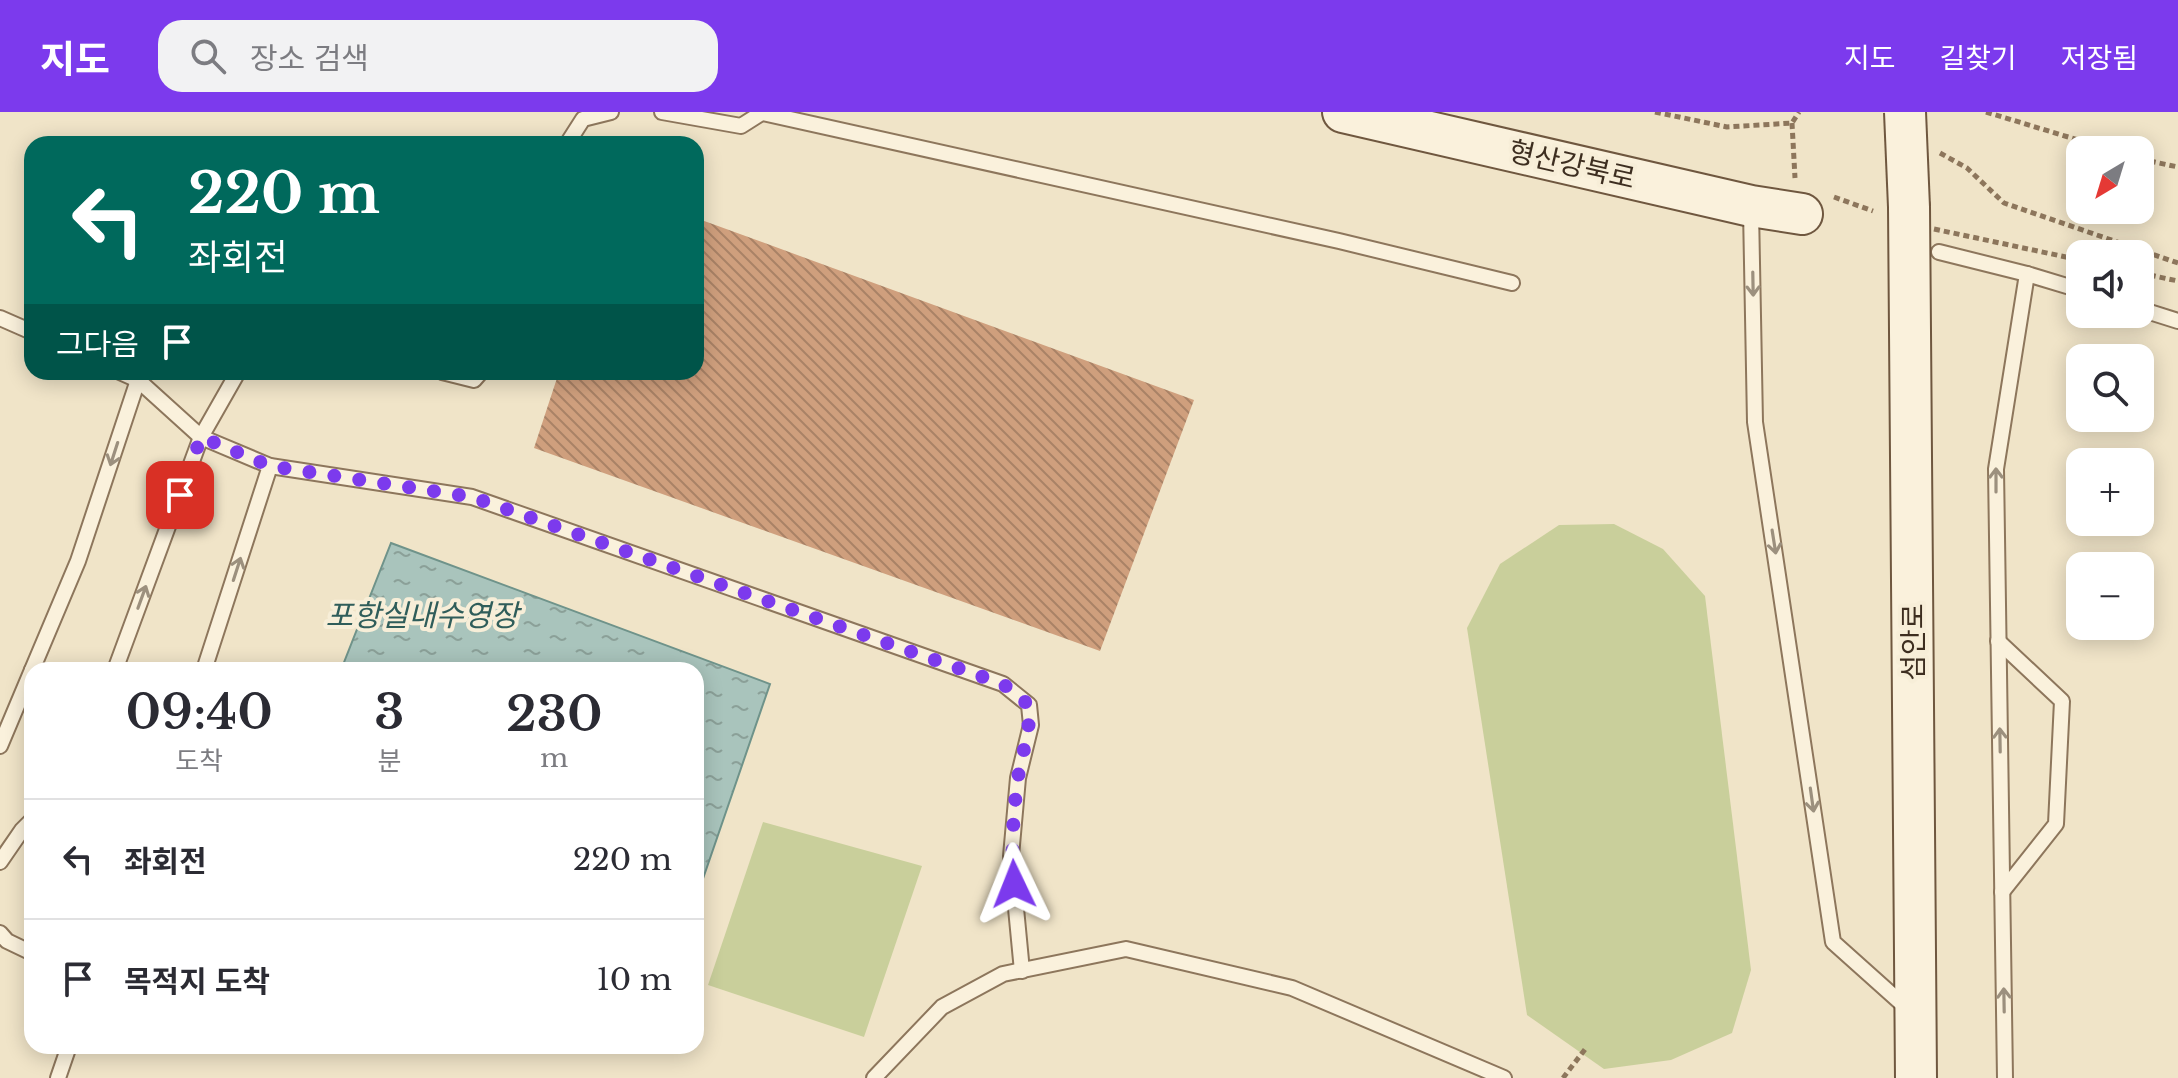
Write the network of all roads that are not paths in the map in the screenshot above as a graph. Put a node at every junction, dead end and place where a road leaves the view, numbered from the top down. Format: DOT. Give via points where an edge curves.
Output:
graph roads {
  1 [pos="611,112"];
  2 [pos="662,112"];
  3 [pos="1343,112"];
  4 [pos="1905,112"];
  5 [pos="763,113"];
  6 [pos="572,136"];
  7 [pos="1806,197"];
  8 [pos="1751,206"];
  9 [pos="1939,252"];
  10 [pos="2027,274"];
  11 [pos="1512,283"];
  12 [pos="2066,286"];
  13 [pos="2154,313"];
  14 [pos="0,318"];
  15 [pos="2178,321"];
  16 [pos="24,328"];
  17 [pos="138,380"];
  18 [pos="233,380"];
  19 [pos="201,437"];
  20 [pos="270,466"];
  21 [pos="1998,641"];
  22 [pos="35,662"];
  23 [pos="118,662"];
  24 [pos="207,662"];
  25 [pos="24,689"];
  26 [pos="0,746"];
  27 [pos="24,833"];
  28 [pos="0,862"];
  29 [pos="2002,892"];
  30 [pos="0,933"];
  31 [pos="24,949"];
  32 [pos="1022,971"];
  33 [pos="1915,1016"];
  34 [pos="66,1054"];
  35 [pos="58,1078"];
  36 [pos="874,1078"];
  37 [pos="1504,1078"];
  38 [pos="1916,1078"];
  39 [pos="2005,1078"];
  1 -- 6 [label="lane" via="583,119"];
  2 -- 5 [label="lane" via="741,126"];
  3 -- 8 [label="main road, 형산강북로"];
  4 -- 33 [label="main road, 섬안로, bridge" via="1902,215"];
  5 -- 11 [label="lane"];
  7 -- 8 [label="main road, 형산강북로"];
  8 -- 33 [label="lane, one-way" via="1755,422 1833,942"];
  9 -- 10 [label="lane"];
  10 -- 12 [label="lane"];
  21 -- 10 [label="lane, one-way" via="1996,469"];
  13 -- 15 [label="lane"];
  14 -- 16 [label="lane"];
  17 -- 19 [label="lane"];
  17 -- 22 [label="lane, one-way" via="78,561"];
  18 -- 19 [label="lane"];
  19 -- 20 [label="lane"];
  23 -- 19 [label="lane, one-way"];
  24 -- 20 [label="lane, one-way"];
  20 -- 32 [label="lane" via="472,497 1003,684 1029,705 1031,725 1018,778 1011,856"];
  29 -- 21 [label="lane, one-way"];
  21 -- 29 [label="lane" via="2062,701 2056,824"];
  25 -- 26 [label="lane"];
  27 -- 28 [label="lane"];
  39 -- 29 [label="lane, one-way"];
  30 -- 31 [label="lane"];
  32 -- 36 [label="lane" via="1003,974 942,1007"];
  32 -- 37 [label="lane" via="1126,949 1292,988"];
  33 -- 38 [label="main road, 섬안로"];
  34 -- 35 [label="lane"];
}
